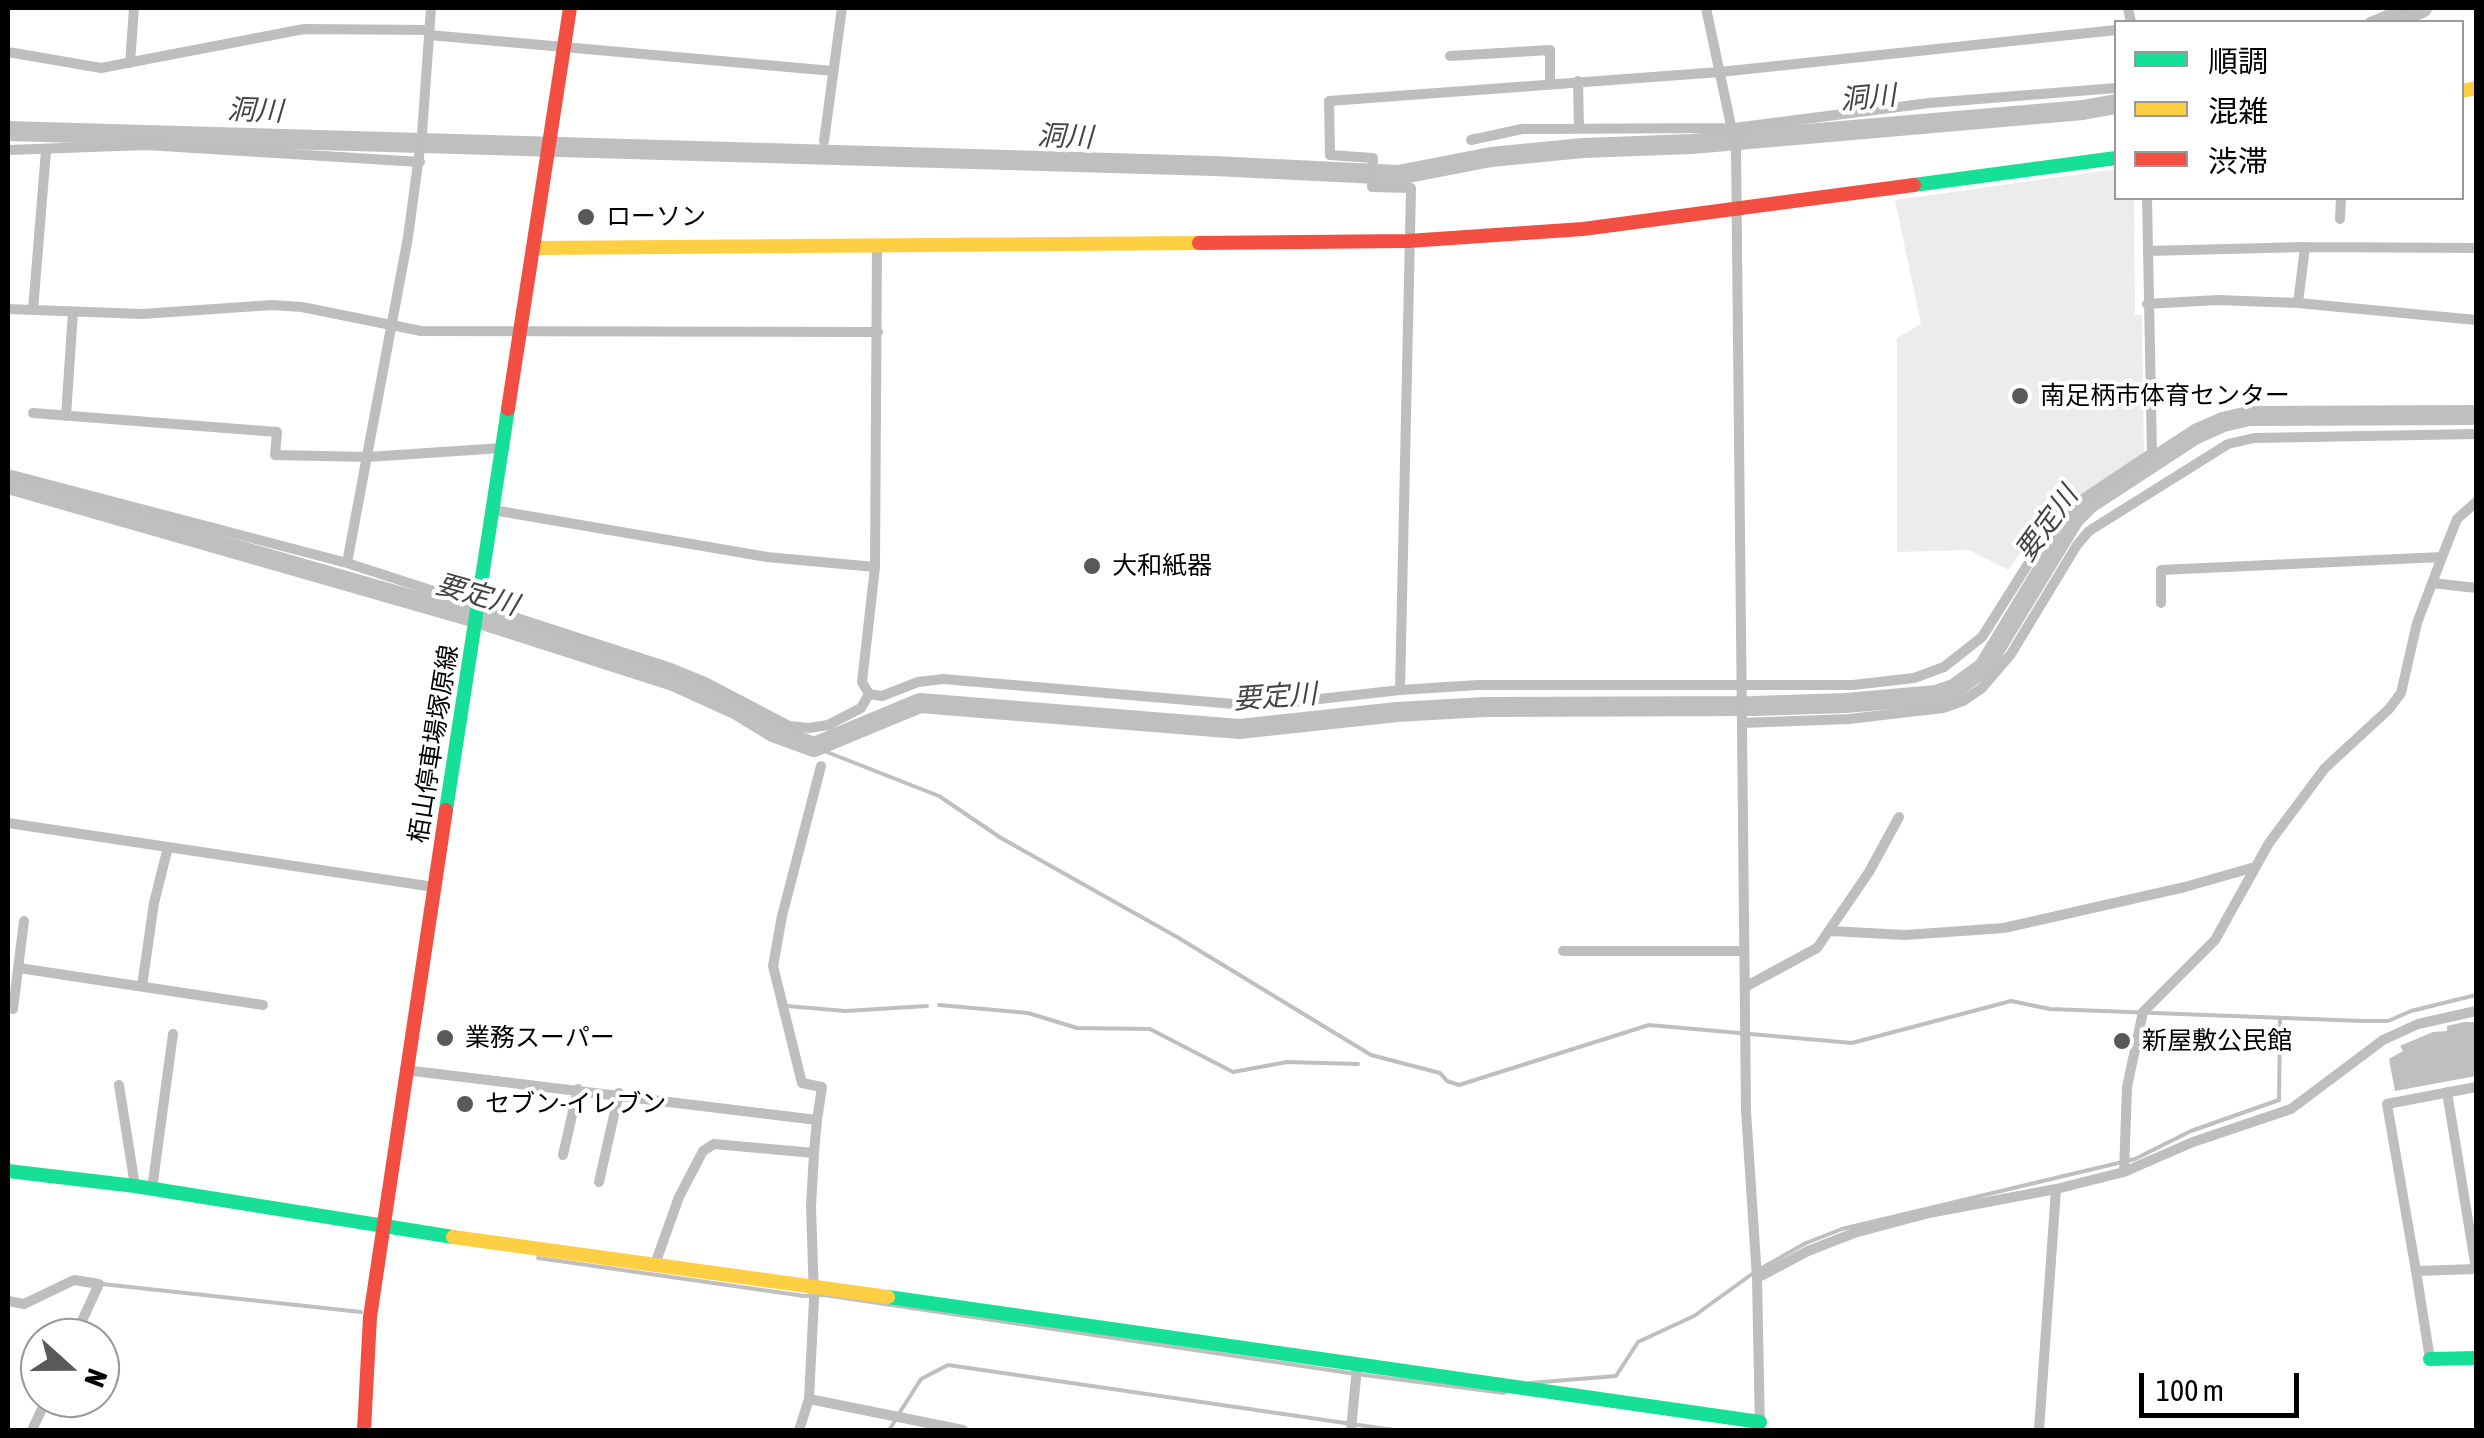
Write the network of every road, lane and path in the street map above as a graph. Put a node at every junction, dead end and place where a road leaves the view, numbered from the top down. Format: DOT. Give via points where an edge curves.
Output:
graph roads {
  1 [pos="134,8"];
  2 [pos="431,8"];
  3 [pos="570,8"];
  4 [pos="842,8"];
  5 [pos="1706,8"];
  6 [pos="2404,8"];
  7 [pos="2375,20"];
  8 [pos="2114,30"];
  9 [pos="429,32"];
  10 [pos="564,48"];
  11 [pos="8,52"];
  12 [pos="1450,56"];
  13 [pos="130,62"];
  14 [pos="833,72"];
  15 [pos="1720,72"];
  16 [pos="1578,81"];
  17 [pos="1550,84"];
  18 [pos="2114,88"];
  19 [pos="1579,127"];
  20 [pos="1734,130"];
  21 [pos="1470,140"];
  22 [pos="824,141"];
  23 [pos="8,150"];
  24 [pos="46,151"];
  25 [pos="2114,158"];
  26 [pos="420,162"];
  27 [pos="2147,200"];
  28 [pos="2341,200"];
  29 [pos="1738,210"];
  30 [pos="2340,219"];
  31 [pos="1408,242"];
  32 [pos="877,246"];
  33 [pos="2305,247"];
  34 [pos="534,248"];
  35 [pos="2476,248"];
  36 [pos="2148,251"];
  37 [pos="2147,304"];
  38 [pos="2298,304"];
  39 [pos="8,309"];
  40 [pos="33,310"];
  41 [pos="73,312"];
  42 [pos="2476,320"];
  43 [pos="392,327"];
  44 [pos="878,332"];
  45 [pos="521,333"];
  46 [pos="32,413"];
  47 [pos="66,416"];
  48 [pos="2476,434"];
  49 [pos="502,448"];
  50 [pos="368,457"];
  51 [pos="8,474"];
  52 [pos="2476,502"];
  53 [pos="493,510"];
  54 [pos="2442,557"];
  55 [pos="347,563"];
  56 [pos="875,567"];
  57 [pos="2432,583"];
  58 [pos="2476,588"];
  59 [pos="2161,603"];
  60 [pos="478,606"];
  61 [pos="1400,690"];
  62 [pos="1741,690"];
  63 [pos="869,694"];
  64 [pos="1742,721"];
  65 [pos="822,766"];
  66 [pos="1899,817"];
  67 [pos="8,823"];
  68 [pos="168,848"];
  69 [pos="2255,867"];
  70 [pos="434,888"];
  71 [pos="24,921"];
  72 [pos="1830,931"];
  73 [pos="1563,951"];
  74 [pos="1744,951"];
  75 [pos="19,968"];
  76 [pos="142,986"];
  77 [pos="1745,987"];
  78 [pos="263,1004"];
  79 [pos="13,1009"];
  80 [pos="2476,1011"];
  81 [pos="173,1034"];
  82 [pos="405,1070"];
  83 [pos="119,1086"];
  84 [pos="2476,1087"];
  85 [pos="578,1089"];
  86 [pos="2448,1092"];
  87 [pos="620,1094"];
  88 [pos="817,1120"];
  89 [pos="814,1153"];
  90 [pos="564,1155"];
  91 [pos="8,1171"];
  92 [pos="2124,1172"];
  93 [pos="599,1182"];
  94 [pos="136,1186"];
  95 [pos="152,1189"];
  96 [pos="2056,1189"];
  97 [pos="382,1227"];
  98 [pos="654,1267"];
  99 [pos="2476,1269"];
  100 [pos="2416,1271"];
  101 [pos="1756,1274"];
  102 [pos="814,1292"];
  103 [pos="8,1301"];
  104 [pos="83,1318"];
  105 [pos="2476,1358"];
  106 [pos="2430,1359"];
  107 [pos="1356,1373"];
  108 [pos="809,1399"];
  109 [pos="1351,1425"];
  110 [pos="1760,1426"];
  111 [pos="364,1430"];
  112 [pos="799,1430"];
  113 [pos="963,1430"];
  114 [pos="2039,1430"];
  1 -- 13 [label="street"];
  2 -- 9 [label="street"];
  3 -- 10 [label="street, 栢山停車場塚原線"];
  4 -- 14 [label="street"];
  5 -- 15 [label="street"];
  6 -- 7 [label="street"];
  8 -- 15 [label="street"];
  9 -- 10 [label="street"];
  9 -- 13 [label="street" via="304,29"];
  9 -- 26 [label="street"];
  10 -- 14 [label="street"];
  10 -- 34 [label="street, 栢山停車場塚原線"];
  11 -- 13 [label="street" via="101,68"];
  12 -- 17 [label="street" via="1550,50"];
  14 -- 22 [label="street"];
  15 -- 16 [label="street"];
  15 -- 20 [label="street"];
  16 -- 17 [label="street"];
  16 -- 19 [label="street"];
  17 -- 31 [label="street" via="1330,100 1330,156 1373,158 1372,187 1410,188"];
  18 -- 20 [label="street" via="1930,103"];
  19 -- 20 [label="street"];
  19 -- 21 [label="street"];
  20 -- 29 [label="street"];
  23 -- 24 [label="street"];
  24 -- 26 [label="street" via="146,145"];
  24 -- 40 [label="street"];
  25 -- 29 [label="street"];
  26 -- 43 [label="street"];
  27 -- 36 [label="street"];
  28 -- 30 [label="street"];
  29 -- 31 [label="street"];
  29 -- 62 [label="street"];
  31 -- 32 [label="street"];
  31 -- 61 [label="street"];
  32 -- 34 [label="street"];
  32 -- 44 [label="street"];
  33 -- 35 [label="street"];
  33 -- 36 [label="street"];
  33 -- 38 [label="street"];
  34 -- 45 [label="street, 栢山停車場塚原線"];
  36 -- 37 [label="street"];
  37 -- 38 [label="street"];
  37 -- 62 [label="street" via="2152,453 2059,515 1982,637 1944,666 1914,678"];
  38 -- 42 [label="street"];
  39 -- 40 [label="street"];
  40 -- 41 [label="street"];
  41 -- 43 [label="street" via="272,305"];
  41 -- 47 [label="street"];
  43 -- 45 [label="street"];
  43 -- 50 [label="street"];
  44 -- 45 [label="street"];
  44 -- 56 [label="street"];
  45 -- 49 [label="street, 栢山停車場塚原線"];
  46 -- 47 [label="street"];
  47 -- 50 [label="street" via="277,432 274,455"];
  48 -- 64 [label="street" via="2228,444 2089,531 2011,654 1964,701 1849,719"];
  49 -- 50 [label="street"];
  49 -- 53 [label="street, 栢山停車場塚原線"];
  50 -- 55 [label="street"];
  51 -- 55 [label="street"];
  52 -- 54 [label="street" via="2457,519"];
  53 -- 56 [label="street" via="767,557"];
  53 -- 60 [label="street, 栢山停車場塚原線"];
  54 -- 57 [label="street"];
  54 -- 59 [label="street" via="2161,570"];
  55 -- 60 [label="street"];
  56 -- 63 [label="street" via="862,682"];
  57 -- 58 [label="street"];
  57 -- 69 [label="street" via="2401,693 2325,768"];
  60 -- 63 [label="street" via="668,667 789,726 828,725 861,708"];
  60 -- 70 [label="street, 栢山停車場塚原線"];
  61 -- 62 [label="street"];
  61 -- 63 [label="street" via="1258,706 943,679"];
  62 -- 64 [label="street"];
  64 -- 74 [label="street"];
  65 -- 88 [label="street" via="773,966 802,1083 822,1087"];
  66 -- 72 [label="street"];
  67 -- 68 [label="street"];
  68 -- 70 [label="street"];
  68 -- 76 [label="street"];
  69 -- 72 [label="street" via="2004,928 1905,936"];
  69 -- 92 [label="street" via="2216,940 2143,1012 2127,1087"];
  70 -- 82 [label="street, 栢山停車場塚原線"];
  71 -- 75 [label="street"];
  72 -- 77 [label="street" via="1818,948"];
  73 -- 74 [label="street"];
  74 -- 77 [label="street"];
  75 -- 76 [label="street"];
  75 -- 79 [label="street"];
  76 -- 78 [label="street"];
  77 -- 101 [label="street"];
  80 -- 92 [label="street" via="2383,1040 2291,1109"];
  81 -- 95 [label="street"];
  82 -- 85 [label="street"];
  82 -- 97 [label="street, 栢山停車場塚原線"];
  83 -- 94 [label="street"];
  84 -- 86 [label="street"];
  85 -- 87 [label="street"];
  85 -- 90 [label="street"];
  86 -- 99 [label="street"];
  86 -- 100 [label="street" via="2386,1104"];
  87 -- 88 [label="street"];
  87 -- 93 [label="street"];
  88 -- 89 [label="street"];
  89 -- 98 [label="street" via="714,1144 703,1151"];
  89 -- 102 [label="street"];
  91 -- 94 [label="street"];
  92 -- 96 [label="street"];
  94 -- 95 [label="street"];
  95 -- 97 [label="street"];
  96 -- 101 [label="street" via="1854,1233"];
  96 -- 114 [label="street"];
  97 -- 98 [label="street"];
  97 -- 111 [label="street, 栢山停車場塚原線"];
  98 -- 102 [label="street"];
  99 -- 100 [label="street"];
  100 -- 106 [label="street"];
  101 -- 110 [label="street"];
  102 -- 107 [label="street" via="1246,1350"];
  102 -- 108 [label="street"];
  103 -- 104 [label="street" via="24,1304 74,1280 99,1284"];
  105 -- 106 [label="street"];
  107 -- 109 [label="street"];
  107 -- 110 [label="street" via="1513,1387"];
  108 -- 112 [label="street"];
  108 -- 113 [label="street"];
}
